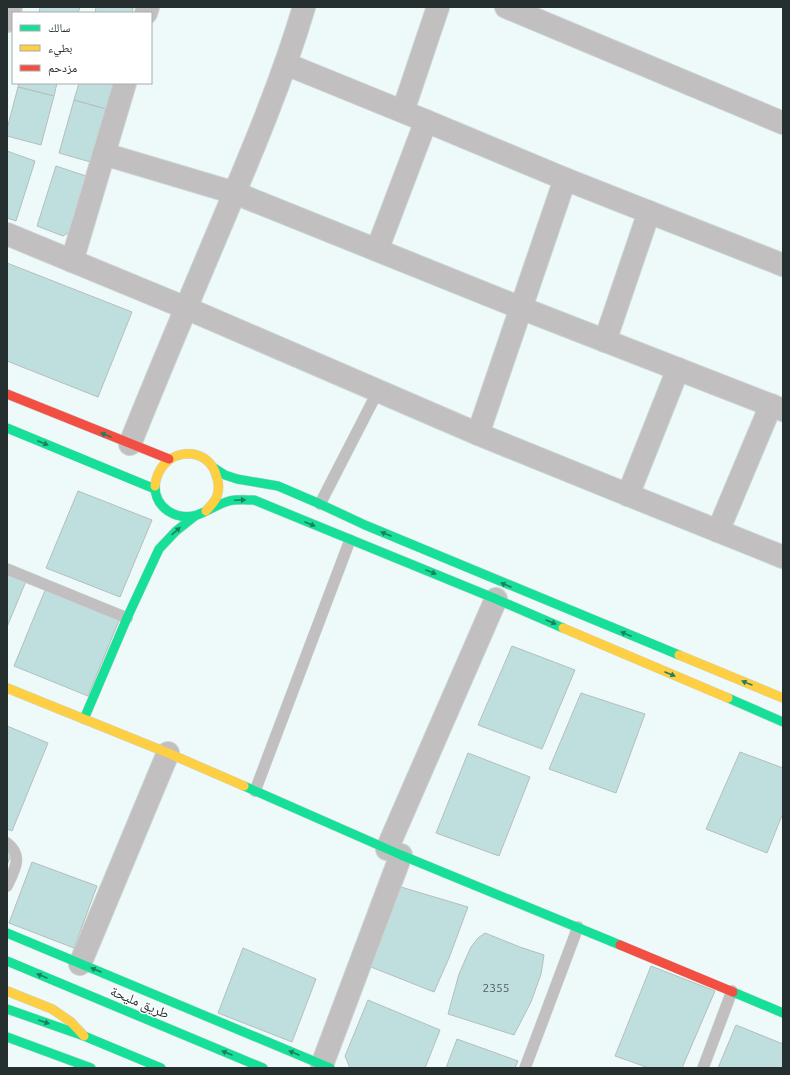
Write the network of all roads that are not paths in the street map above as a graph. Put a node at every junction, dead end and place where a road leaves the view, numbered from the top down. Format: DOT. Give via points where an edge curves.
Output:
graph roads {
  1 [pos="11,7"];
  2 [pos="304,7"];
  3 [pos="438,7"];
  4 [pos="506,7"];
  5 [pos="7,21"];
  6 [pos="286,64"];
  7 [pos="125,84"];
  8 [pos="402,111"];
  9 [pos="426,121"];
  10 [pos="783,122"];
  11 [pos="104,154"];
  12 [pos="565,179"];
  13 [pos="235,193"];
  14 [pos="649,212"];
  15 [pos="7,234"];
  16 [pos="377,250"];
  17 [pos="72,261"];
  18 [pos="783,265"];
  19 [pos="186,308"];
  20 [pos="521,308"];
  21 [pos="605,341"];
  22 [pos="678,369"];
  23 [pos="378,391"];
  24 [pos="7,394"];
  25 [pos="777,408"];
  26 [pos="7,428"];
  27 [pos="478,434"];
  28 [pos="130,444"];
  29 [pos="169,459"];
  30 [pos="214,468"];
  31 [pos="156,493"];
  32 [pos="628,495"];
  33 [pos="320,504"];
  34 [pos="206,511"];
  35 [pos="161,516"];
  36 [pos="195,516"];
  37 [pos="718,531"];
  38 [pos="162,536"];
  39 [pos="350,540"];
  40 [pos="159,550"];
  41 [pos="783,557"];
  42 [pos="7,569"];
  43 [pos="496,599"];
  44 [pos="127,618"];
  45 [pos="7,688"];
  46 [pos="783,698"];
  47 [pos="84,719"];
  48 [pos="783,722"];
  49 [pos="168,753"];
  50 [pos="255,791"];
  51 [pos="7,843"];
  52 [pos="394,852"];
  53 [pos="7,886"];
  54 [pos="578,927"];
  55 [pos="7,933"];
  56 [pos="7,961"];
  57 [pos="80,964"];
  58 [pos="7,991"];
  59 [pos="732,991"];
  60 [pos="7,1009"];
  61 [pos="783,1013"];
  62 [pos="84,1036"];
  63 [pos="7,1037"];
  64 [pos="326,1066"];
  65 [pos="91,1068"];
  66 [pos="161,1068"];
  67 [pos="263,1068"];
  68 [pos="525,1068"];
  69 [pos="703,1068"];
  1 -- 5 [label="street"];
  2 -- 6 [label="street"];
  3 -- 8 [label="street"];
  4 -- 10 [label="street"];
  6 -- 8 [label="street"];
  6 -- 13 [label="street"];
  7 -- 11 [label="street"];
  8 -- 9 [label="street"];
  9 -- 12 [label="street"];
  9 -- 16 [label="street"];
  11 -- 13 [label="street"];
  11 -- 17 [label="street"];
  12 -- 14 [label="street"];
  12 -- 20 [label="street"];
  13 -- 16 [label="street"];
  13 -- 19 [label="street"];
  14 -- 18 [label="street"];
  14 -- 21 [label="street"];
  15 -- 17 [label="street"];
  16 -- 20 [label="street"];
  17 -- 19 [label="street"];
  19 -- 23 [label="street"];
  19 -- 28 [label="street"];
  20 -- 21 [label="street"];
  20 -- 27 [label="street"];
  21 -- 22 [label="street"];
  22 -- 25 [label="street"];
  22 -- 32 [label="street"];
  23 -- 27 [label="street"];
  23 -- 33 [label="lane"];
  28 -- 24 [label="main road, one-way"];
  25 -- 37 [label="street"];
  26 -- 31 [label="main road, one-way"];
  27 -- 32 [label="street"];
  28 -- 29 [label="main road"];
  29 -- 30 [label="main road" via="189,454 207,461"];
  29 -- 31 [label="main road" via="162,464 158,472 155,480"];
  30 -- 33 [label="main road" via="238,479 278,486"];
  30 -- 34 [label="main road" via="219,487 217,496"];
  31 -- 35 [label="main road"];
  31 -- 36 [label="main road" via="163,507 172,514"];
  32 -- 37 [label="street"];
  46 -- 33 [label="main road, one-way" via="510,586"];
  34 -- 36 [label="main road"];
  34 -- 39 [label="main road, one-way" via="230,501 254,500"];
  40 -- 36 [label="main road, one-way" via="176,531"];
  37 -- 41 [label="street"];
  38 -- 40 [label="main road"];
  39 -- 43 [label="main road, one-way"];
  39 -- 50 [label="lane"];
  40 -- 44 [label="main road"];
  42 -- 44 [label="lane"];
  43 -- 48 [label="main road, one-way"];
  43 -- 52 [label="street"];
  44 -- 47 [label="main road"];
  45 -- 47 [label="main road"];
  47 -- 49 [label="main road"];
  49 -- 50 [label="main road"];
  49 -- 57 [label="street"];
  50 -- 52 [label="main road"];
  51 -- 53 [label="lane" via="13,848 17,862"];
  52 -- 54 [label="main road"];
  52 -- 64 [label="street"];
  54 -- 59 [label="main road"];
  54 -- 68 [label="lane"];
  55 -- 57 [label="main road"];
  67 -- 56 [label="main road, طريق مليحة, one-way"];
  64 -- 57 [label="main road, one-way"];
  58 -- 62 [label="main road" via="52,1009 71,1022"];
  59 -- 61 [label="main road"];
  59 -- 69 [label="lane"];
  60 -- 62 [label="main road, one-way"];
  62 -- 66 [label="main road"];
  63 -- 65 [label="main road"];
}
